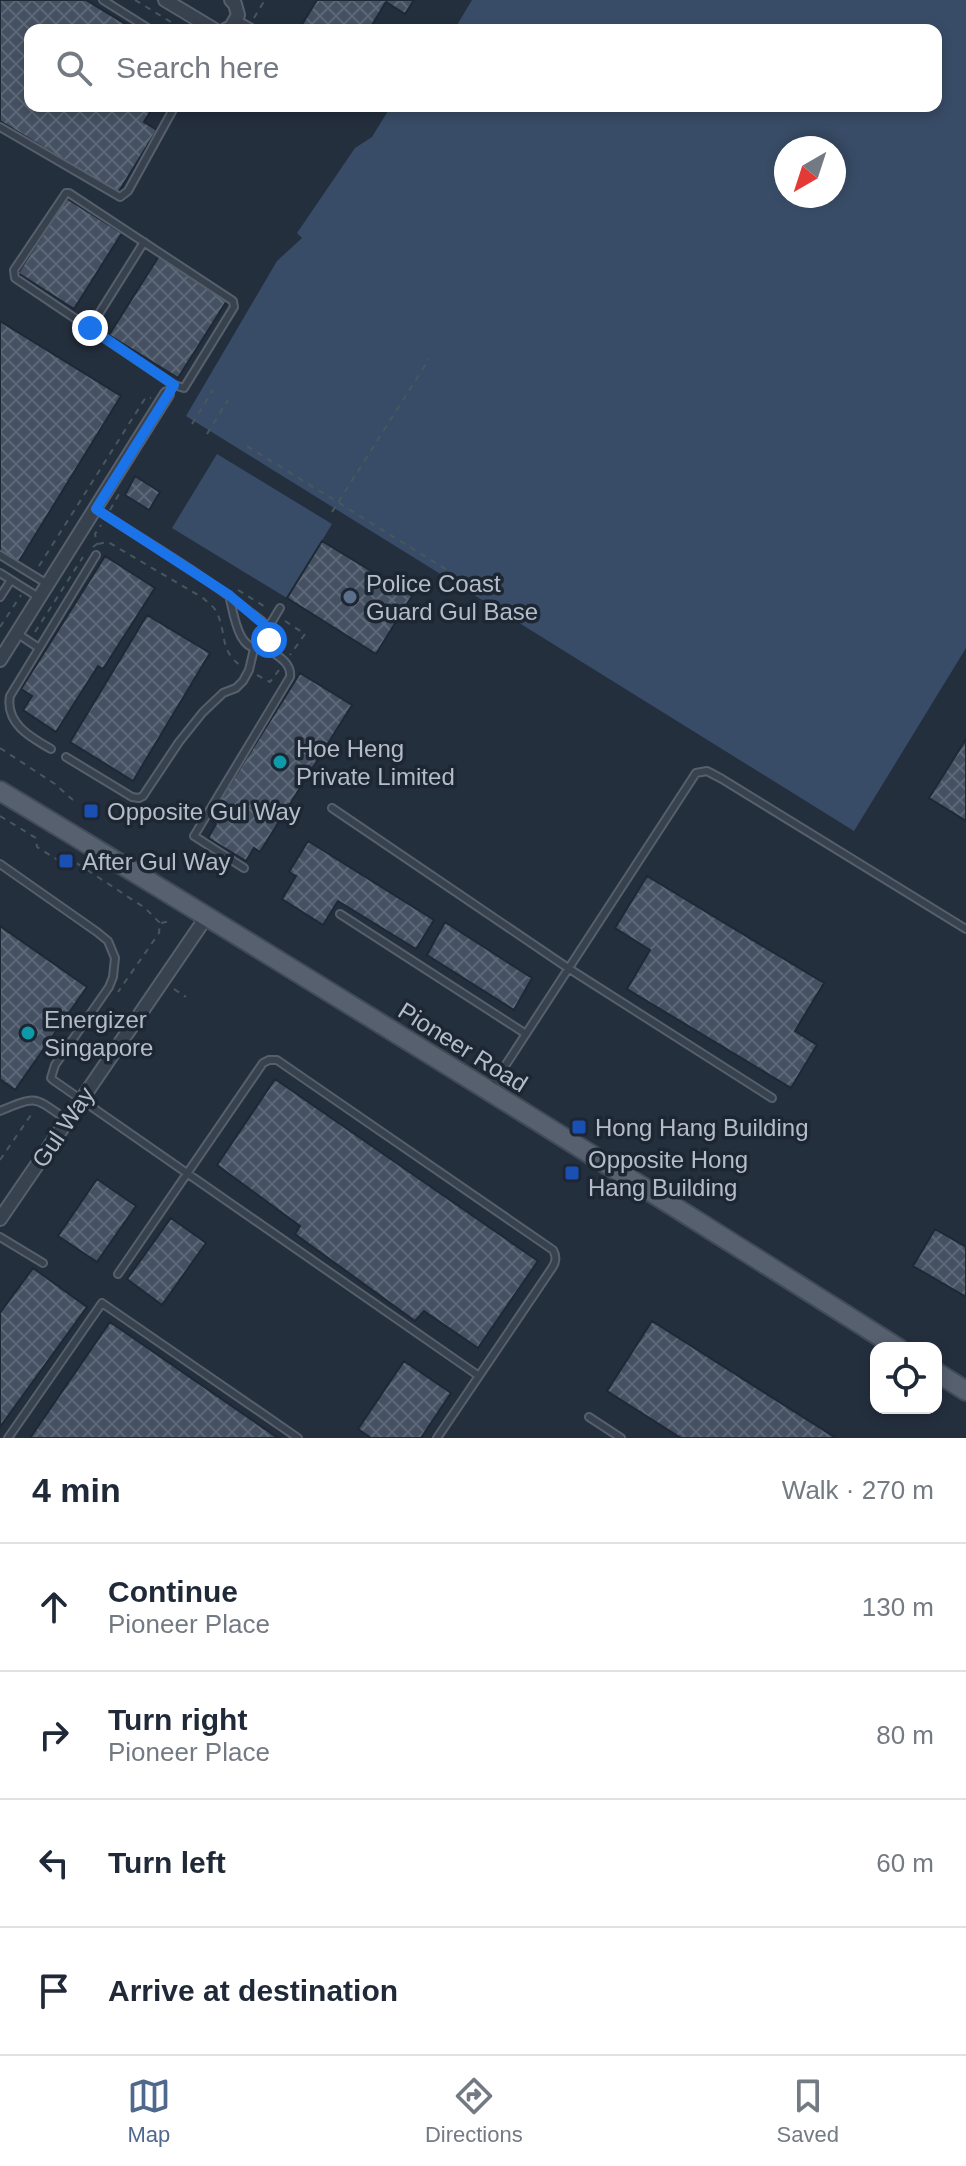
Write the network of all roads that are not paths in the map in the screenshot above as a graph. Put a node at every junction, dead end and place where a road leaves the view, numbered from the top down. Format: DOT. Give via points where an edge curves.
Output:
graph roads {
  1 [pos="103,0"];
  2 [pos="165,0"];
  3 [pos="235,1"];
  4 [pos="236,19"];
  5 [pos="141,24"];
  6 [pos="205,24"];
  7 [pos="233,24"];
  8 [pos="245,24"];
  9 [pos="172,112"];
  10 [pos="0,127"];
  11 [pos="144,242"];
  12 [pos="90,328"];
  13 [pos="168,394"];
  14 [pos="101,513"];
  15 [pos="0,555"];
  16 [pos="96,555"];
  17 [pos="0,573"];
  18 [pos="11,580"];
  19 [pos="49,585"];
  20 [pos="229,595"];
  21 [pos="0,597"];
  22 [pos="40,598"];
  23 [pos="278,611"];
  24 [pos="268,628"];
  25 [pos="23,638"];
  26 [pos="265,647"];
  27 [pos="39,648"];
  28 [pos="254,649"];
  29 [pos="0,660"];
  30 [pos="51,749"];
  31 [pos="66,757"];
  32 [pos="0,791"];
  33 [pos="332,808"];
  34 [pos="0,864"];
  35 [pos="244,868"];
  36 [pos="340,914"];
  37 [pos="207,916"];
  38 [pos="966,929"];
  39 [pos="568,968"];
  40 [pos="526,1034"];
  41 [pos="489,1091"];
  42 [pos="772,1098"];
  43 [pos="81,1099"];
  44 [pos="0,1111"];
  45 [pos="67,1120"];
  46 [pos="186,1175"];
  47 [pos="0,1219"];
  48 [pos="0,1237"];
  49 [pos="43,1263"];
  50 [pos="118,1274"];
  51 [pos="888,1342"];
  52 [pos="942,1375"];
  53 [pos="479,1376"];
  54 [pos="964,1385"];
  55 [pos="589,1417"];
  56 [pos="8,1438"];
  57 [pos="298,1438"];
  58 [pos="437,1438"];
  59 [pos="621,1438"];
  1 -- 5 [label="lane"];
  2 -- 6 [label="street"];
  3 -- 4 [label="street"];
  4 -- 7 [label="street"];
  4 -- 8 [label="lane"];
  9 -- 10 [label="lane" via="120,197"];
  11 -- 12 [label="lane"];
  11 -- 12 [label="lane" via="67,192 14,270 17,281"];
  11 -- 13 [label="lane" via="235,304 186,386"];
  12 -- 13 [label="lane"];
  13 -- 14 [label="street"];
  14 -- 19 [label="street"];
  14 -- 20 [label="lane"];
  15 -- 19 [label="lane"];
  16 -- 27 [label="lane"];
  17 -- 18 [label="lane"];
  18 -- 21 [label="lane"];
  18 -- 22 [label="lane"];
  19 -- 22 [label="street"];
  20 -- 24 [label="lane"];
  20 -- 28 [label="lane" via="240,636"];
  22 -- 25 [label="street"];
  23 -- 24 [label="lane"];
  24 -- 26 [label="lane"];
  25 -- 27 [label="lane"];
  25 -- 29 [label="street"];
  26 -- 28 [label="lane"];
  26 -- 35 [label="lane" via="290,667 290,677 195,832 196,838"];
  27 -- 30 [label="lane" via="9,703 16,724"];
  28 -- 31 [label="lane" via="243,681 203,712 143,796 132,797"];
  32 -- 37 [label="main road, Pioneer Road"];
  33 -- 39 [label="lane"];
  34 -- 43 [label="lane" via="112,947 109,987 51,1071 53,1080"];
  36 -- 40 [label="lane"];
  37 -- 41 [label="main road, Pioneer Road"];
  37 -- 43 [label="street, Gul Way"];
  38 -- 39 [label="lane" via="707,771 687,783"];
  39 -- 40 [label="lane"];
  39 -- 42 [label="lane"];
  40 -- 41 [label="lane"];
  41 -- 51 [label="main road, Pioneer Road"];
  43 -- 45 [label="street, Gul Way"];
  43 -- 46 [label="lane"];
  44 -- 45 [label="lane" via="25,1100 40,1102"];
  45 -- 47 [label="street, Gul Way"];
  46 -- 50 [label="lane"];
  46 -- 53 [label="lane"];
  46 -- 53 [label="lane" via="263,1063 277,1060 553,1250 556,1261"];
  48 -- 49 [label="lane"];
  52 -- 54 [label="main road"];
  53 -- 58 [label="lane"];
  55 -- 59 [label="lane"];
  56 -- 57 [label="lane" via="102,1303"];
}
